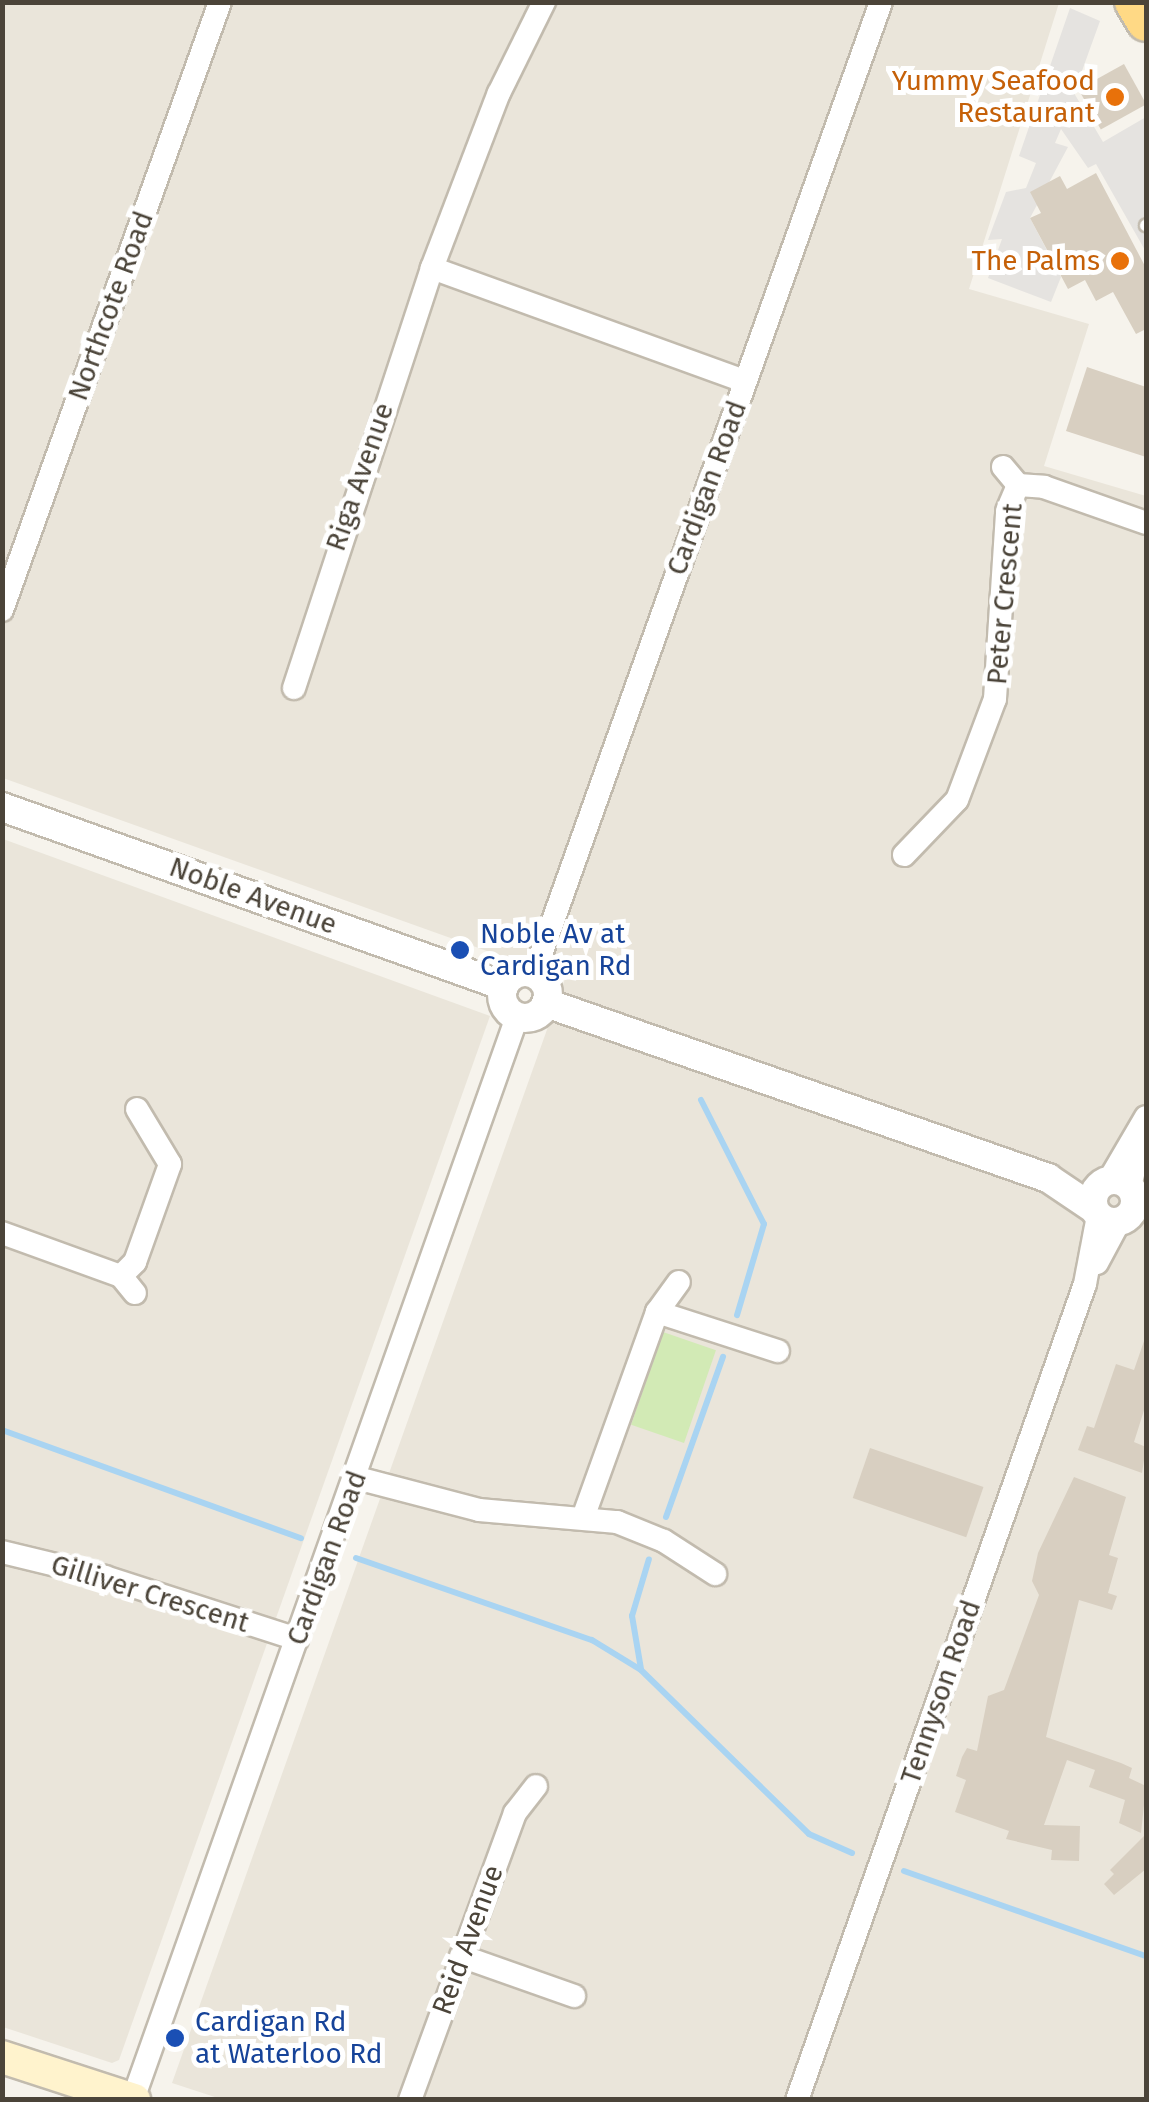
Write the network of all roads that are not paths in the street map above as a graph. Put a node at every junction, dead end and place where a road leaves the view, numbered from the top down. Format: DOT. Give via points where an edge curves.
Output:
graph roads {
  1 [pos="220,2"];
  2 [pos="544,2"];
  3 [pos="881,2"];
  4 [pos="1134,2"];
  5 [pos="1146,22"];
  6 [pos="432,268"];
  7 [pos="745,381"];
  8 [pos="1146,522"];
  9 [pos="2,610"];
  10 [pos="294,688"];
  11 [pos="2,807"];
  12 [pos="904,855"];
  13 [pos="534,974"];
  14 [pos="504,986"];
  15 [pos="546,1002"];
  16 [pos="517,1017"];
  17 [pos="138,1109"];
  18 [pos="1146,1119"];
  19 [pos="1121,1203"];
  20 [pos="2,1233"];
  21 [pos="679,1282"];
  22 [pos="657,1312"];
  23 [pos="778,1351"];
  24 [pos="356,1478"];
  25 [pos="584,1515"];
  26 [pos="2,1552"];
  27 [pos="715,1574"];
  28 [pos="296,1639"];
  29 [pos="536,1786"];
  30 [pos="461,1956"];
  31 [pos="574,1996"];
  32 [pos="2,2057"];
  33 [pos="55,2088"];
  34 [pos="134,2099"];
  35 [pos="410,2100"];
  36 [pos="797,2100"];
  1 -- 9 [label="street, Northcote Road"];
  2 -- 6 [label="street, Riga Avenue" via="499,93"];
  3 -- 7 [label="street, Cardigan Road"];
  4 -- 5 [label="highway"];
  6 -- 7 [label="street"];
  6 -- 10 [label="street, Riga Avenue"];
  7 -- 13 [label="street, Cardigan Road"];
  8 -- 12 [label="street, Peter Crescent" via="1010,476 995,699 957,800"];
  11 -- 14 [label="street, Noble Avenue"];
  13 -- 14 [label="street" via="517,974"];
  13 -- 15 [label="street" via="545,986"];
  14 -- 16 [label="street" via="504,1004"];
  15 -- 16 [label="street" via="534,1016"];
  15 -- 19 [label="street"];
  16 -- 24 [label="street, Cardigan Road"];
  17 -- 20 [label="street" via="170,1164 128,1284"];
  18 -- 19 [label="street, Tennyson Road"];
  19 -- 36 [label="street, Tennyson Road" via="1086,1284"];
  21 -- 22 [label="street"];
  22 -- 23 [label="street"];
  22 -- 25 [label="street"];
  24 -- 25 [label="street" via="479,1510"];
  24 -- 28 [label="street, Cardigan Road"];
  25 -- 27 [label="street" via="664,1541"];
  26 -- 28 [label="street, Gilliver Crescent" via="106,1577"];
  28 -- 34 [label="street, Cardigan Road"];
  29 -- 30 [label="street, Reid Avenue" via="515,1813"];
  30 -- 31 [label="street"];
  30 -- 35 [label="street, Reid Avenue"];
  32 -- 33 [label="main road"];
  33 -- 34 [label="main road"];
}
